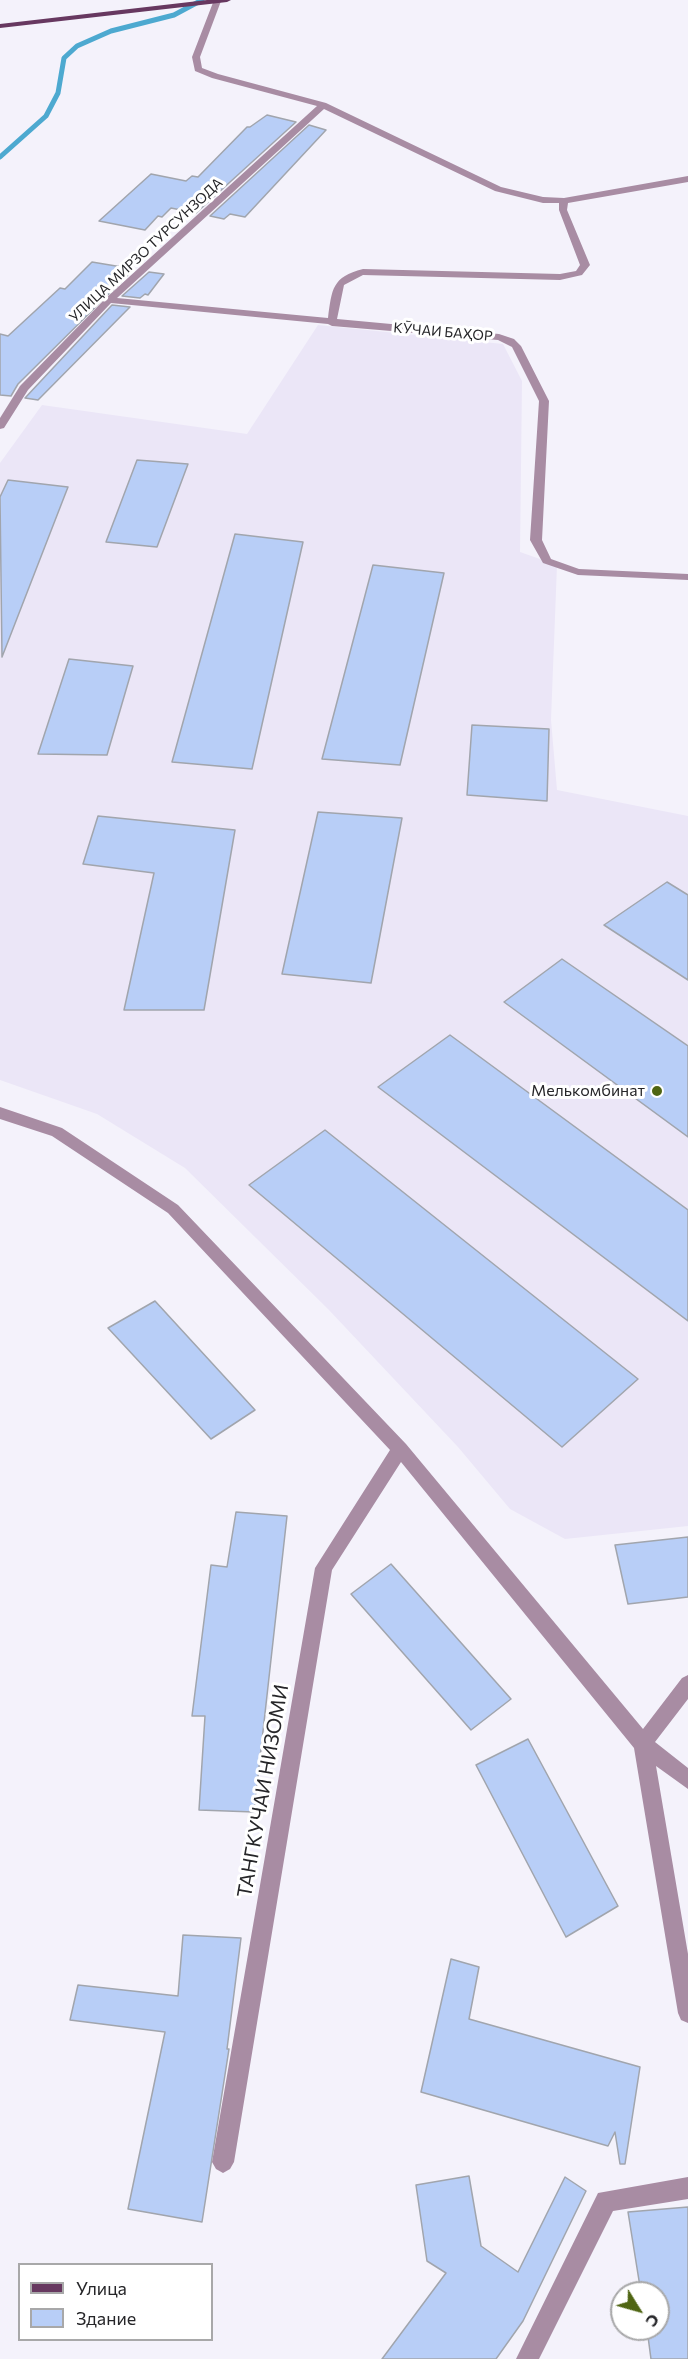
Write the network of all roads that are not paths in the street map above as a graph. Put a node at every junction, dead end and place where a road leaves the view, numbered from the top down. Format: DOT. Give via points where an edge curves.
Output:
graph roads {
  1 [pos="219,1"];
  2 [pos="0,26"];
  3 [pos="322,105"];
  4 [pos="688,179"];
  5 [pos="564,201"];
  6 [pos="109,300"];
  7 [pos="332,323"];
  8 [pos="0,426"];
  9 [pos="688,577"];
  10 [pos="0,1113"];
  11 [pos="400,1449"];
  12 [pos="688,1684"];
  13 [pos="643,1744"];
  14 [pos="688,1780"];
  15 [pos="688,2013"];
  16 [pos="222,2162"];
  17 [pos="688,2188"];
  18 [pos="527,2359"];
  1 -- 2 [label="main road"];
  1 -- 3 [label="street" via="196,57 198,69"];
  3 -- 5 [label="street" via="498,189"];
  3 -- 6 [label="street, УЛИЦА МИРЗО ТУРСУНЗОДА"];
  4 -- 5 [label="street"];
  5 -- 7 [label="street" via="563,210 585,265 579,273 560,277 363,272 347,275 339,283"];
  6 -- 7 [label="street, КӮЧАИ БАҲОР"];
  6 -- 8 [label="street, УЛИЦА МИРЗО ТУРСУНЗОДА" via="24,388"];
  7 -- 9 [label="street, КӮЧАИ БАҲОР" via="511,341 544,401 536,540 546,561 578,572"];
  10 -- 11 [label="street" via="57,1132 173,1209"];
  11 -- 13 [label="street"];
  11 -- 16 [label="street, ТАНГКУЧАИ НИЗОМИ" via="324,1568"];
  12 -- 13 [label="street"];
  13 -- 14 [label="street"];
  13 -- 15 [label="street"];
  17 -- 18 [label="street" via="606,2201"];
}
